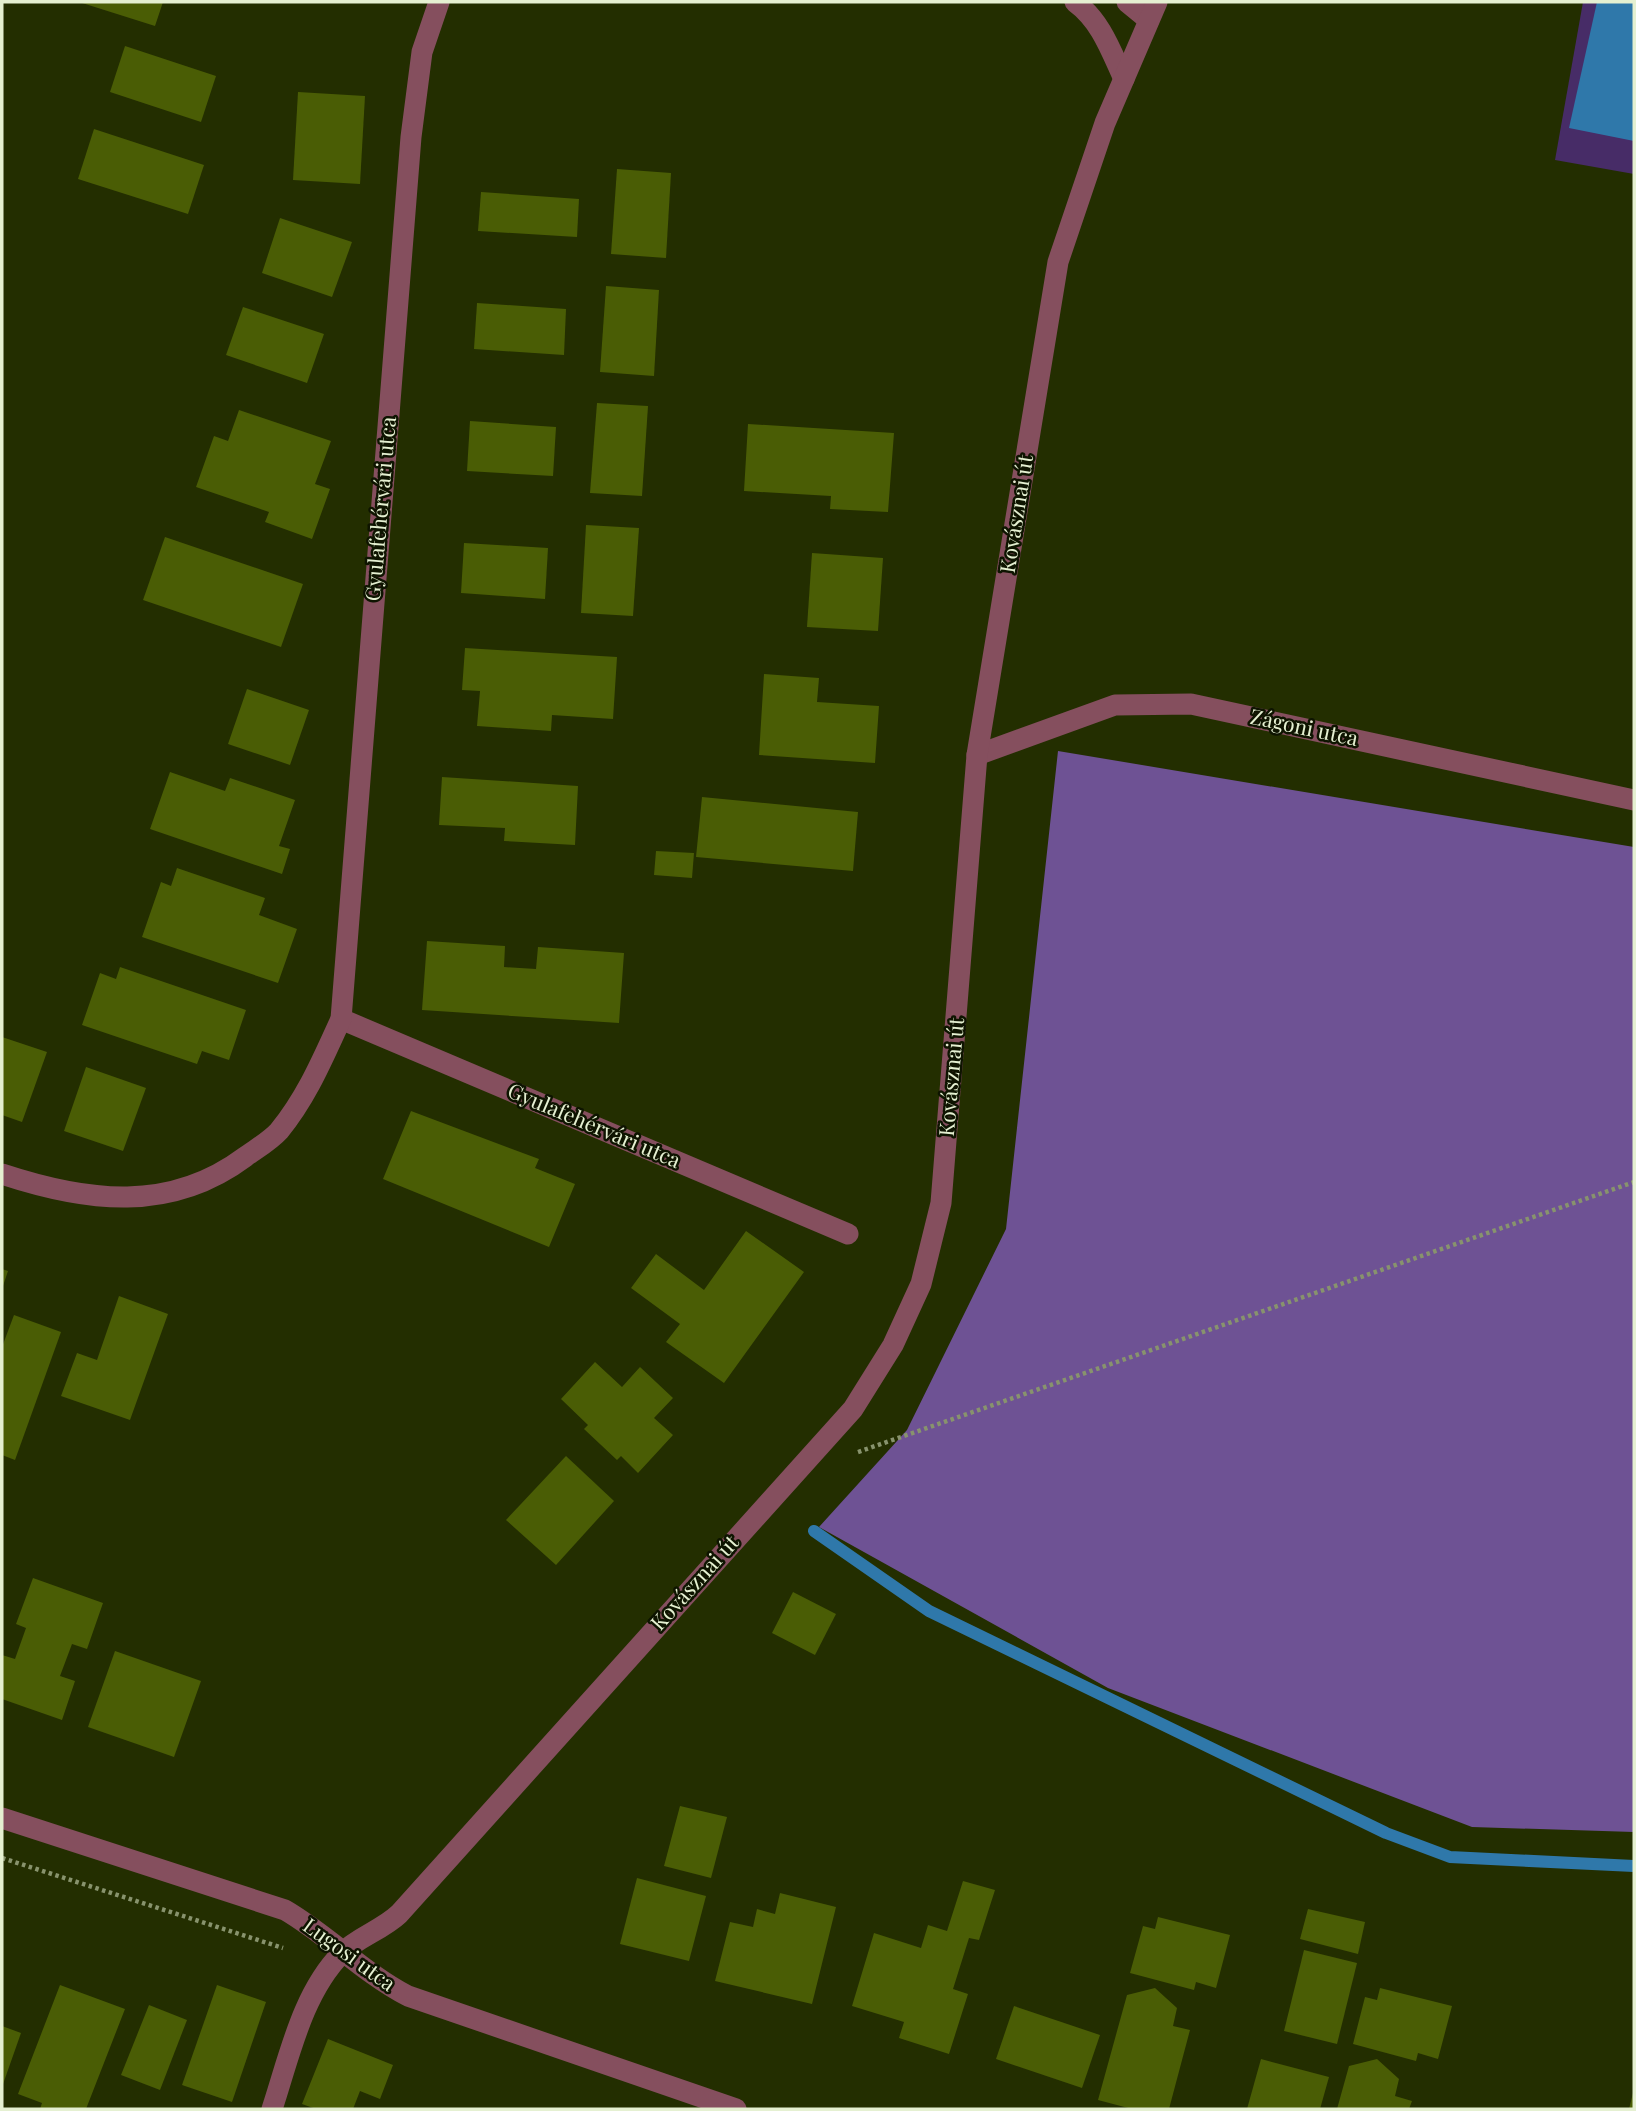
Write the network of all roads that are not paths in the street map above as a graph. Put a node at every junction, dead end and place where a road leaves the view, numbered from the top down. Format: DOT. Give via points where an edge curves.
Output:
graph roads {
  1 [pos="439,2"];
  2 [pos="1075,2"];
  3 [pos="1127,2"];
  4 [pos="1153,11"];
  5 [pos="1124,79"];
  6 [pos="978,755"];
  7 [pos="1634,800"];
  8 [pos="341,1019"];
  9 [pos="2,1174"];
  10 [pos="848,1234"];
  11 [pos="2,1818"];
  12 [pos="342,1952"];
  13 [pos="272,2109"];
  14 [pos="736,2109"];
  1 -- 8 [label="street, Gyulafehérvári utca" via="422,52 411,137"];
  2 -- 5 [label="street" via="1103,33"];
  3 -- 4 [label="street"];
  4 -- 5 [label="street, Kovásznai út"];
  5 -- 6 [label="street, Kovásznai út" via="1058,262"];
  6 -- 7 [label="street, Zágoni utca" via="1115,705 1191,704"];
  6 -- 12 [label="street, Kovásznai út" via="942,1202 921,1284 893,1345 853,1409 399,1914"];
  8 -- 9 [label="street, Gyulafehérvári utca" via="313,1082 278,1132 224,1172 163,1196 108,1197 46,1189"];
  8 -- 10 [label="street, Gyulafehérvári utca"];
  11 -- 12 [label="street, Lugosi utca" via="285,1910"];
  12 -- 13 [label="street" via="306,2010"];
  12 -- 14 [label="street, Lugosi utca" via="380,1982 408,1996"];
}
